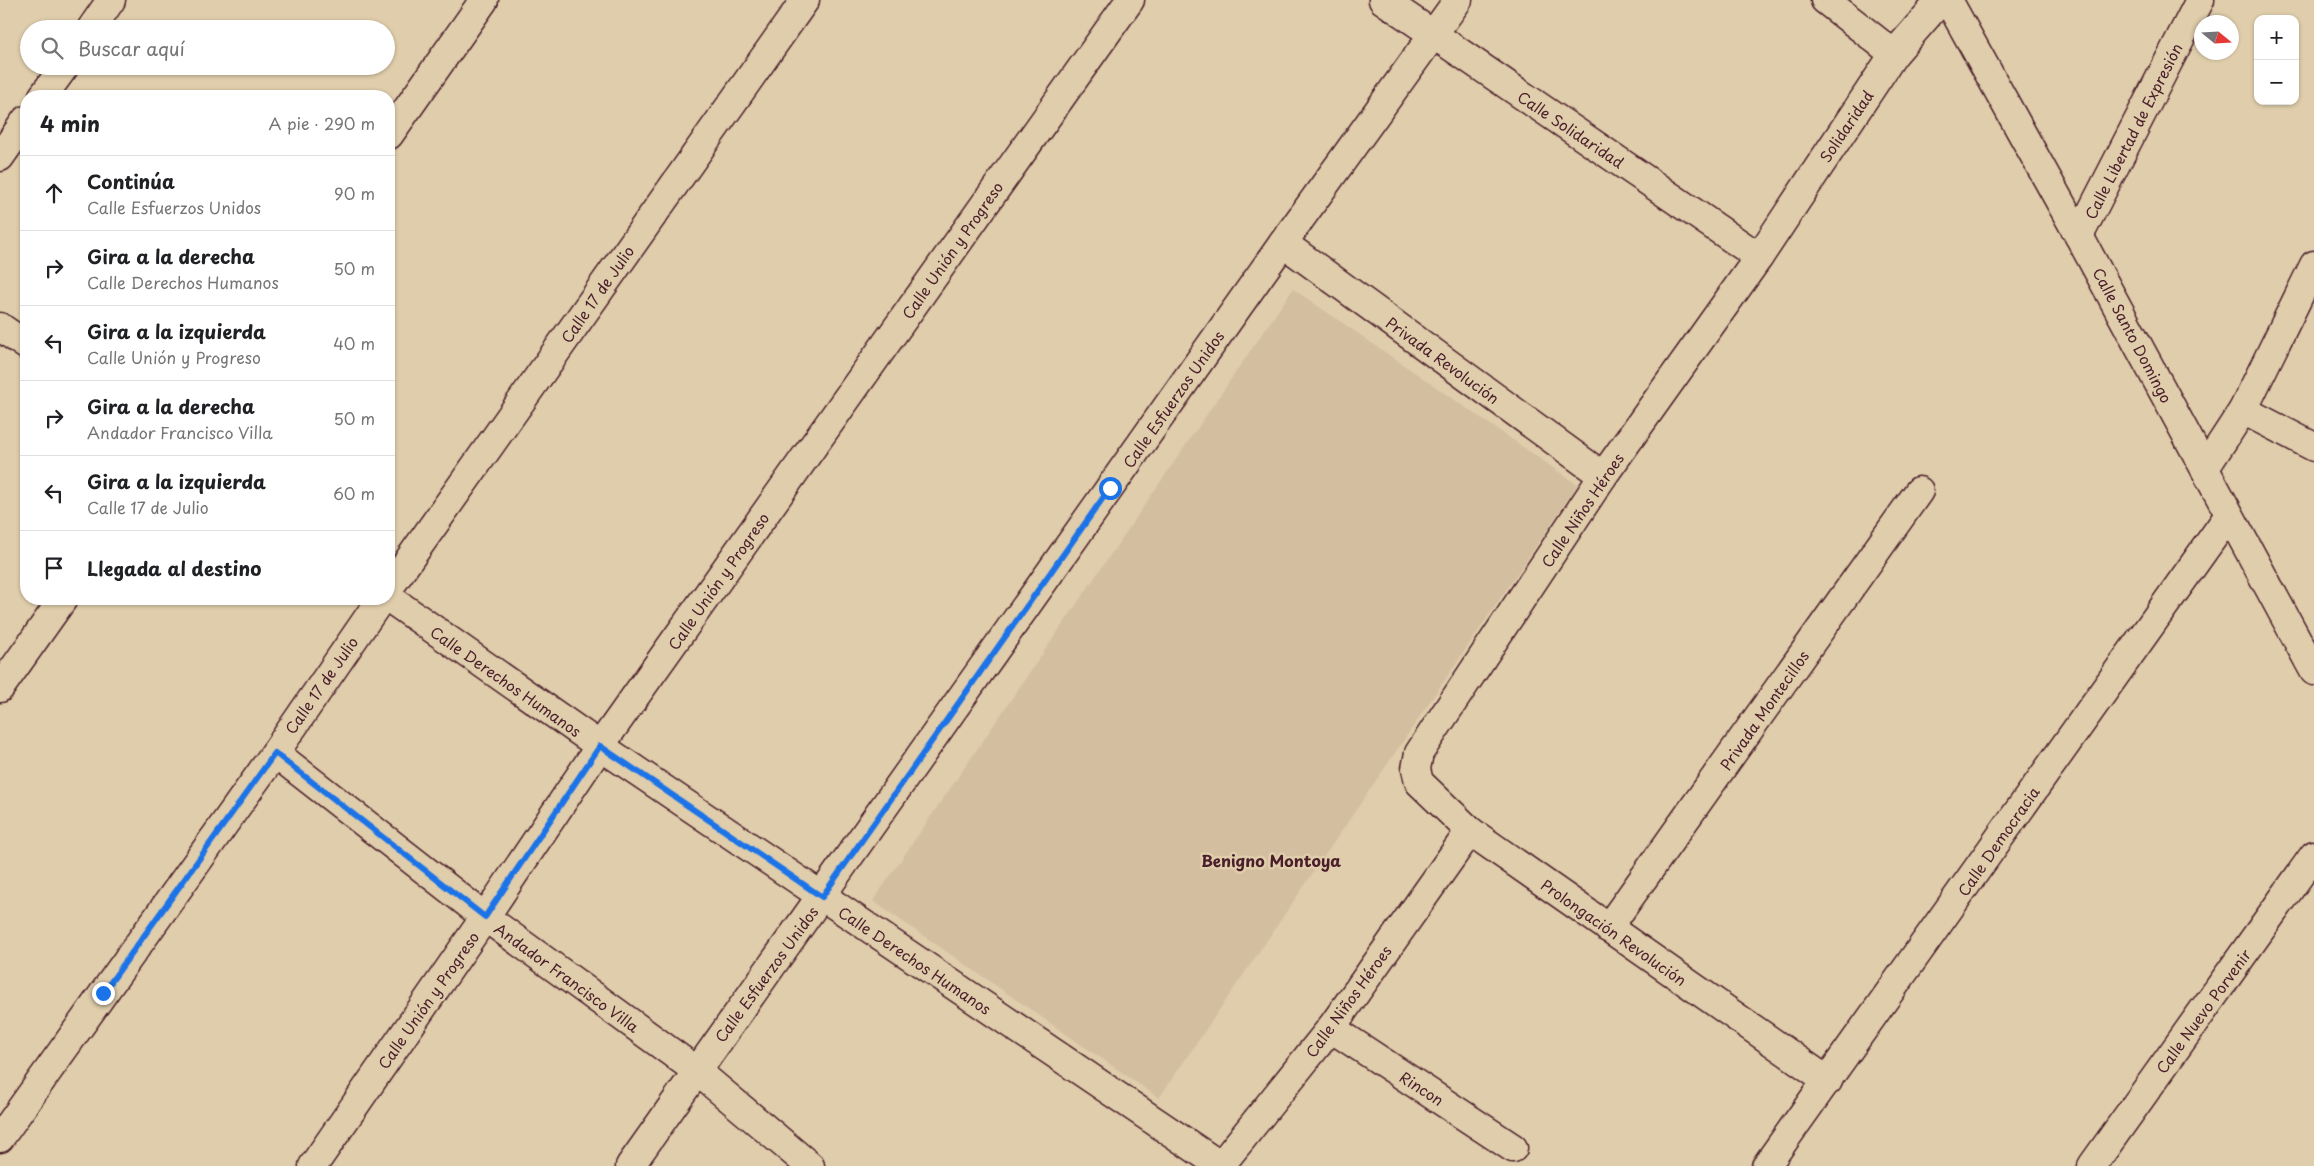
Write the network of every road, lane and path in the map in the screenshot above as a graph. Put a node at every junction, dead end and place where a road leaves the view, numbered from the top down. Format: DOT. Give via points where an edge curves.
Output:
graph roads {
  1 [pos="112,0"];
  2 [pos="484,0"];
  3 [pos="805,0"];
  4 [pos="1130,0"];
  5 [pos="1383,0"];
  6 [pos="1458,0"];
  7 [pos="1825,0"];
  8 [pos="1941,0"];
  9 [pos="1948,0"];
  10 [pos="2200,0"];
  11 [pos="98,20"];
  12 [pos="1434,34"];
  13 [pos="1894,54"];
  14 [pos="58,75"];
  15 [pos="47,90"];
  16 [pos="395,126"];
  17 [pos="20,129"];
  18 [pos="0,157"];
  19 [pos="2079,236"];
  20 [pos="1283,243"];
  21 [pos="1759,257"];
  22 [pos="2314,265"];
  23 [pos="0,326"];
  24 [pos="20,341"];
  25 [pos="2243,410"];
  26 [pos="2314,447"];
  27 [pos="2205,468"];
  28 [pos="1603,476"];
  29 [pos="1919,491"];
  30 [pos="2229,515"];
  31 [pos="395,580"];
  32 [pos="395,602"];
  33 [pos="59,605"];
  34 [pos="377,605"];
  35 [pos="2314,671"];
  36 [pos="0,688"];
  37 [pos="600,746"];
  38 [pos="275,753"];
  39 [pos="1416,769"];
  40 [pos="1470,832"];
  41 [pos="2314,855"];
  42 [pos="822,897"];
  43 [pos="485,917"];
  44 [pos="1608,928"];
  45 [pos="1331,1028"];
  46 [pos="697,1071"];
  47 [pos="1828,1081"];
  48 [pos="0,1138"];
  49 [pos="1513,1148"];
  50 [pos="313,1166"];
  51 [pos="630,1166"];
  52 [pos="810,1166"];
  53 [pos="1220,1166"];
  54 [pos="1766,1166"];
  55 [pos="2092,1166"];
  1 -- 11 [label="street"];
  2 -- 16 [label="street"];
  3 -- 31 [label="street, Calle 17 de Julio"];
  4 -- 37 [label="street, Calle Unión y Progreso"];
  5 -- 12 [label="street, Calle Solidaridad"];
  6 -- 12 [label="street, Calle Esfuerzos Unidos"];
  7 -- 13 [label="street"];
  8 -- 13 [label="street, Solidaridad"];
  9 -- 19 [label="street, Calle Santo Domingo"];
  10 -- 19 [label="street, Calle Libertad de Expresión"];
  12 -- 20 [label="street, Calle Esfuerzos Unidos"];
  12 -- 21 [label="street, Calle Solidaridad"];
  13 -- 21 [label="street, Solidaridad"];
  14 -- 15 [label="street"];
  17 -- 18 [label="street"];
  19 -- 27 [label="street, Calle Santo Domingo"];
  20 -- 28 [label="street, Privada Revolución"];
  20 -- 42 [label="street, Calle Esfuerzos Unidos"];
  21 -- 28 [label="street, Calle Niños Héroes"];
  22 -- 25 [label="street"];
  23 -- 24 [label="street"];
  25 -- 26 [label="street"];
  25 -- 27 [label="street"];
  27 -- 30 [label="street, Calle Santo Domingo"];
  28 -- 39 [label="street, Calle Niños Héroes" via="1420,753"];
  29 -- 44 [label="street, Privada Montecillos"];
  30 -- 35 [label="street, Calle Santo Domingo"];
  30 -- 47 [label="street, Calle Democracia"];
  32 -- 37 [label="street, Calle Derechos Humanos"];
  33 -- 36 [label="street"];
  34 -- 38 [label="street, Calle 17 de Julio"];
  37 -- 42 [label="street, Calle Derechos Humanos"];
  37 -- 43 [label="street, Calle Unión y Progreso"];
  38 -- 43 [label="street, Andador Francisco Villa"];
  38 -- 48 [label="street, Calle 17 de Julio"];
  39 -- 40 [label="street, Prolongación Revolución" via="1419,782"];
  40 -- 44 [label="street, Prolongación Revolución"];
  40 -- 45 [label="street, Calle Niños Héroes"];
  41 -- 55 [label="street, Calle Nuevo Porvenir"];
  42 -- 46 [label="street, Calle Esfuerzos Unidos"];
  42 -- 53 [label="street, Calle Derechos Humanos"];
  43 -- 46 [label="street, Andador Francisco Villa"];
  43 -- 50 [label="street, Calle Unión y Progreso"];
  44 -- 47 [label="street, Prolongación Revolución"];
  45 -- 49 [label="street, Rincon"];
  45 -- 53 [label="street, Calle Niños Héroes"];
  46 -- 51 [label="street, Calle Esfuerzos Unidos"];
  46 -- 52 [label="street, Andador Francisco Villa"];
  47 -- 54 [label="street, Calle Democracia"];
}
